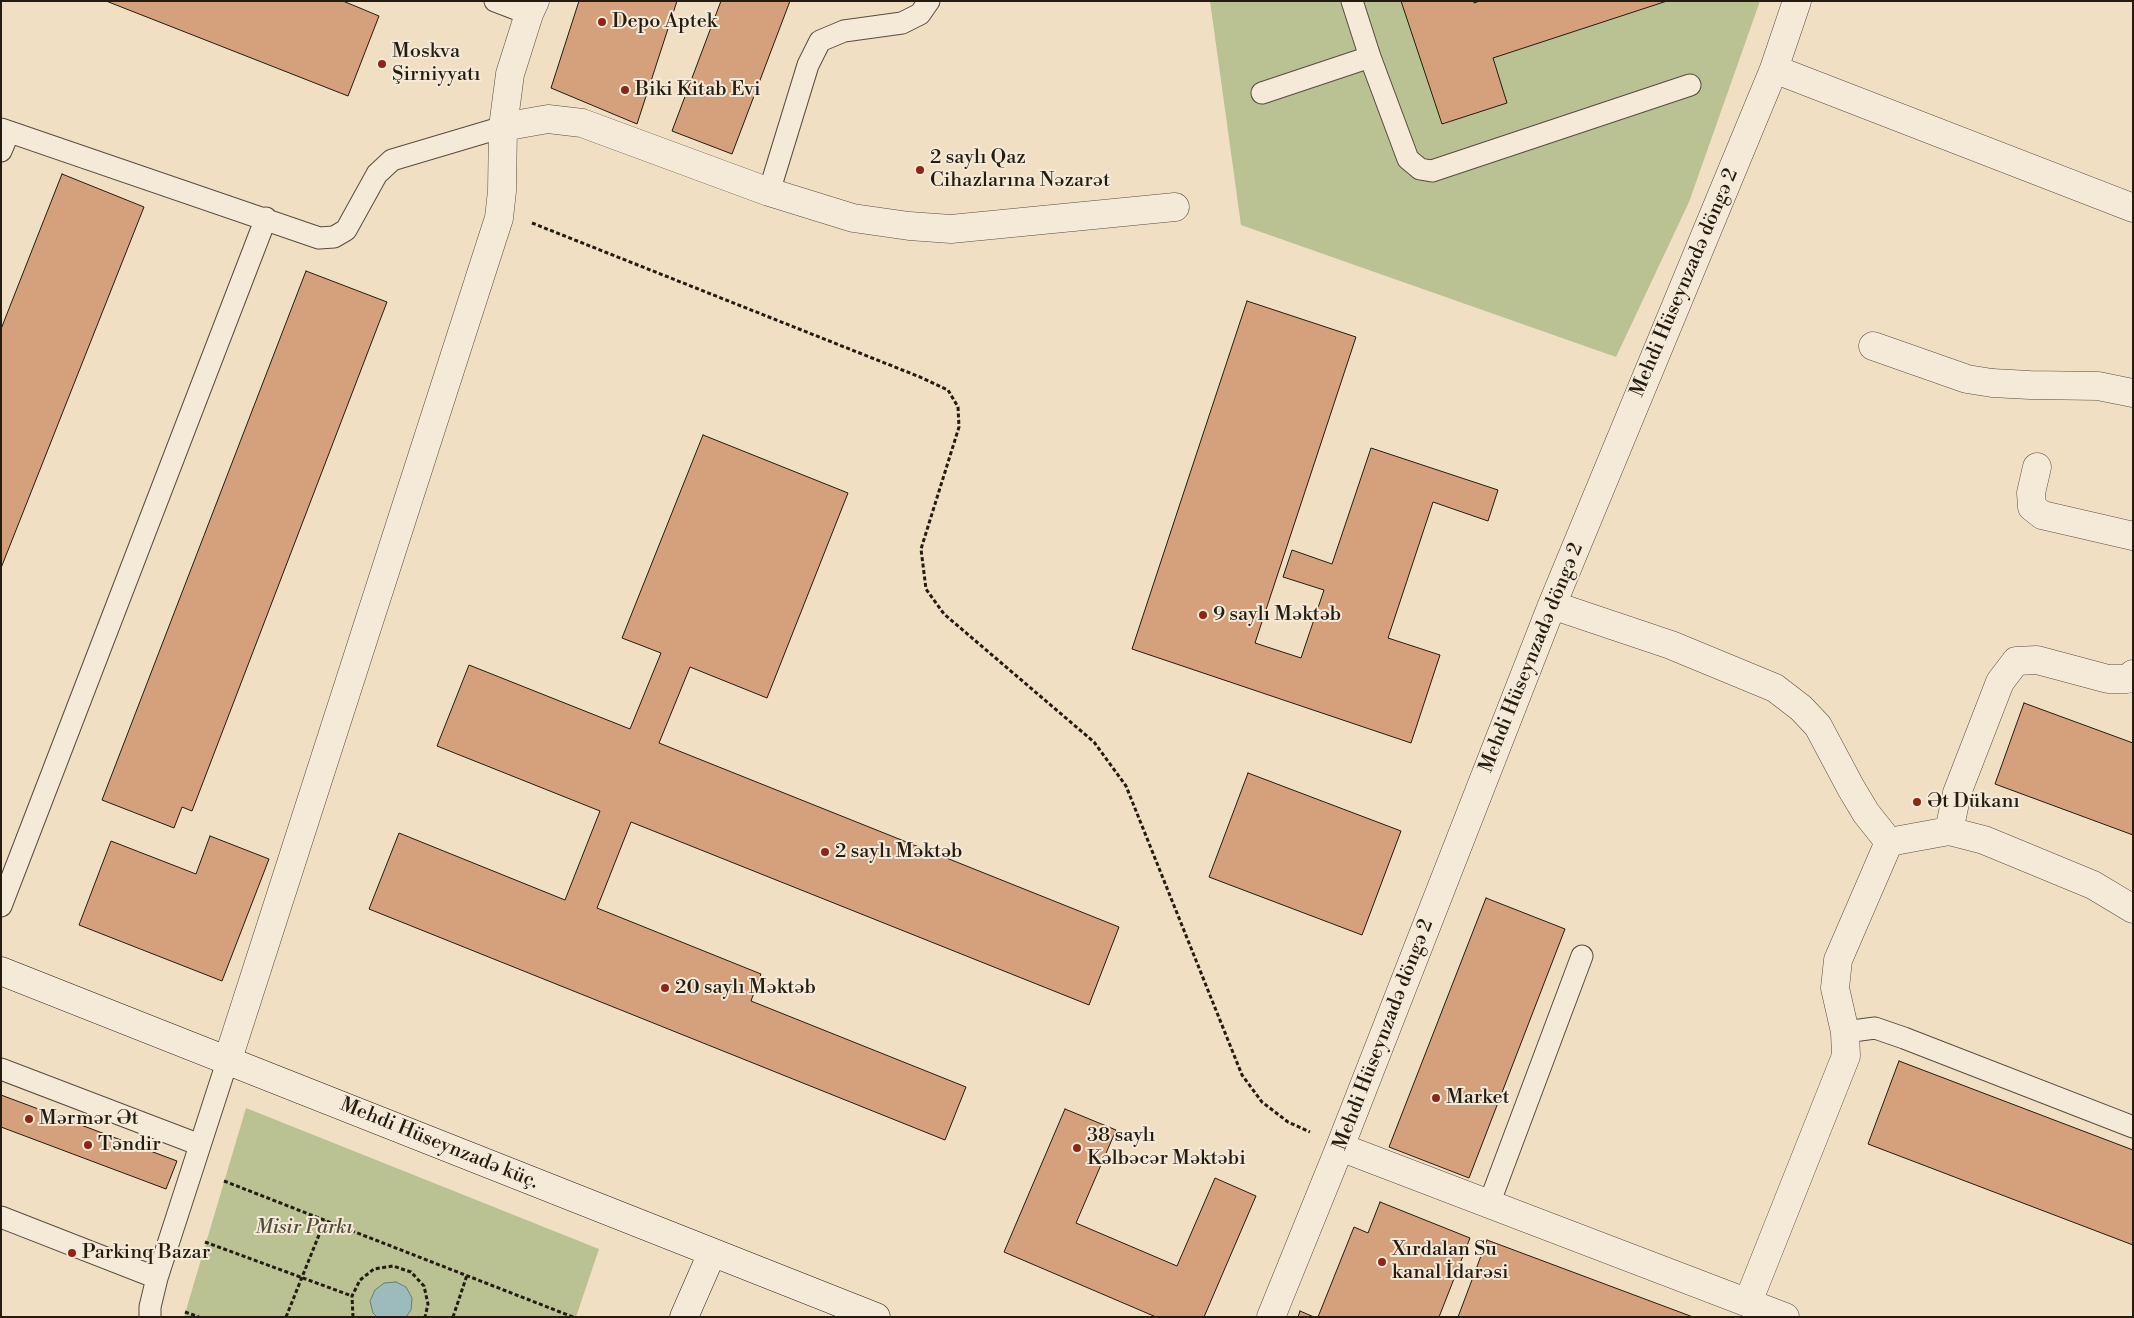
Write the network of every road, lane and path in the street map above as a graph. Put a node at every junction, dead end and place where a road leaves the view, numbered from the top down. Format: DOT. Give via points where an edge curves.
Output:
graph roads {
  1 [pos="495,1"];
  2 [pos="929,1"];
  3 [pos="1352,1"];
  4 [pos="1797,1"];
  5 [pos="532,7"];
  6 [pos="1370,58"];
  7 [pos="1774,69"];
  8 [pos="1690,85"];
  9 [pos="1262,93"];
  10 [pos="503,127"];
  11 [pos="4,138"];
  12 [pos="769,192"];
  13 [pos="1175,208"];
  14 [pos="2133,208"];
  15 [pos="266,218"];
  16 [pos="499,218"];
  17 [pos="1873,346"];
  18 [pos="2133,393"];
  19 [pos="2037,467"];
  20 [pos="2133,536"];
  21 [pos="1552,605"];
  22 [pos="2133,674"];
  23 [pos="1949,831"];
  24 [pos="1889,842"];
  25 [pos="1,906"];
  26 [pos="2133,909"];
  27 [pos="1582,956"];
  28 [pos="1,970"];
  29 [pos="1845,1032"];
  30 [pos="228,1059"];
  31 [pos="1,1069"];
  32 [pos="2133,1127"];
  33 [pos="200,1145"];
  34 [pos="1340,1147"];
  35 [pos="224,1181"];
  36 [pos="1489,1204"];
  37 [pos="1,1217"];
  38 [pos="325,1220"];
  39 [pos="205,1242"];
  40 [pos="712,1253"];
  41 [pos="467,1275"];
  42 [pos="157,1278"];
  43 [pos="302,1278"];
  44 [pos="352,1296"];
  45 [pos="1748,1302"];
  46 [pos="185,1312"];
  47 [pos="150,1317"];
  48 [pos="199,1317"];
  49 [pos="286,1317"];
  50 [pos="353,1317"];
  51 [pos="426,1317"];
  52 [pos="453,1317"];
  53 [pos="573,1317"];
  54 [pos="684,1317"];
  55 [pos="876,1317"];
  56 [pos="1271,1317"];
  57 [pos="1785,1317"];
  1 -- 5 [label="lane"];
  2 -- 12 [label="lane" via="920,14 902,23 844,31 820,41 808,66"];
  3 -- 6 [label="lane"];
  4 -- 7 [label="street, Mehdi Hüseynzadə döngə 2"];
  5 -- 10 [label="street" via="510,74"];
  6 -- 8 [label="lane" via="1408,159 1420,169 1432,171"];
  6 -- 9 [label="lane"];
  7 -- 14 [label="street"];
  7 -- 21 [label="street, Mehdi Hüseynzadə döngə 2"];
  10 -- 12 [label="street" via="548,119 582,123"];
  10 -- 15 [label="lane" via="392,160 377,174 346,230 334,237 319,238"];
  10 -- 16 [label="street"];
  11 -- 15 [label="lane"];
  12 -- 13 [label="street" via="853,218 951,229"];
  15 -- 25 [label="lane"];
  16 -- 30 [label="street"];
  16 -- 34 [label="path" via="529,222 948,390 958,407 959,427 921,549 926,589 944,614 1094,742 1126,786 1242,1075 1262,1102 1281,1117"];
  17 -- 18 [label="street" via="1967,379 1992,383 2098,386"];
  19 -- 20 [label="street" via="2031,493 2032,506 2042,515"];
  21 -- 24 [label="street" via="1671,645 1774,688 1801,708 1818,726 1866,813"];
  21 -- 34 [label="street, Mehdi Hüseynzadə döngə 2"];
  22 -- 23 [label="street" via="2127,679 2108,679 2037,660 2016,662 2000,682 1957,793"];
  23 -- 24 [label="street"];
  23 -- 26 [label="street" via="1984,840 2093,885"];
  24 -- 29 [label="street" via="1838,960 1835,988"];
  27 -- 36 [label="lane"];
  28 -- 30 [label="street, Mehdi Hüseynzadə küç."];
  29 -- 32 [label="lane" via="1875,1028 1897,1035"];
  29 -- 45 [label="street" via="1846,1056"];
  30 -- 33 [label="lane"];
  30 -- 40 [label="street, Mehdi Hüseynzadə küç."];
  31 -- 33 [label="lane"];
  33 -- 42 [label="lane"];
  34 -- 36 [label="street"];
  34 -- 56 [label="street, Mehdi Hüseynzadə döngə 2"];
  35 -- 38 [label="path"];
  36 -- 45 [label="street"];
  37 -- 42 [label="lane"];
  38 -- 41 [label="path"];
  38 -- 43 [label="path"];
  39 -- 43 [label="path"];
  40 -- 54 [label="street"];
  40 -- 55 [label="street, Mehdi Hüseynzadə küç."];
  41 -- 52 [label="path"];
  41 -- 53 [label="path"];
  42 -- 47 [label="lane"];
  43 -- 44 [label="path"];
  43 -- 49 [label="path"];
  44 -- 50 [label="path"];
  44 -- 51 [label="path" via="360,1280 374,1269 393,1266 411,1272 424,1286 428,1304"];
  45 -- 57 [label="street"];
  46 -- 48 [label="path"];
}
